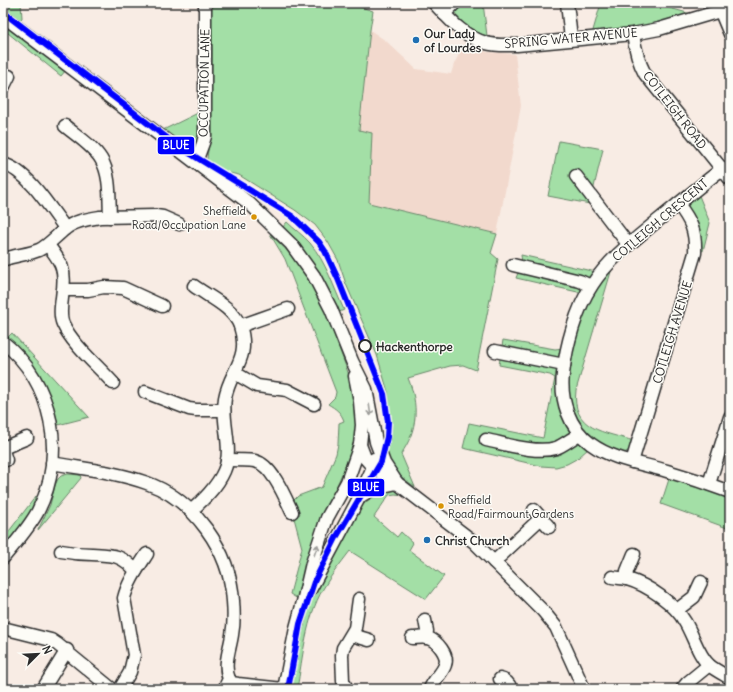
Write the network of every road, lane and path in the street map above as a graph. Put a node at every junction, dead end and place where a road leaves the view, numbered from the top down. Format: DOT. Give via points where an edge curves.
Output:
graph roads {
  1 [pos="205,3"];
  2 [pos="434,3"];
  3 [pos="454,3"];
  4 [pos="567,3"];
  5 [pos="718,7"];
  6 [pos="444,14"];
  7 [pos="3,16"];
  8 [pos="633,34"];
  9 [pos="730,34"];
  10 [pos="571,39"];
  11 [pos="9,76"];
  12 [pos="3,88"];
  13 [pos="65,126"];
  14 [pos="196,162"];
  15 [pos="3,164"];
  16 [pos="722,169"];
  17 [pos="576,176"];
  18 [pos="730,179"];
  19 [pos="678,204"];
  20 [pos="110,217"];
  21 [pos="179,224"];
  22 [pos="66,228"];
  23 [pos="628,244"];
  24 [pos="48,245"];
  25 [pos="3,260"];
  26 [pos="513,265"];
  27 [pos="194,286"];
  28 [pos="591,286"];
  29 [pos="63,290"];
  30 [pos="162,306"];
  31 [pos="288,310"];
  32 [pos="240,326"];
  33 [pos="3,342"];
  34 [pos="495,351"];
  35 [pos="352,361"];
  36 [pos="564,365"];
  37 [pos="235,373"];
  38 [pos="113,383"];
  39 [pos="145,392"];
  40 [pos="314,404"];
  41 [pos="224,410"];
  42 [pos="730,417"];
  43 [pos="580,434"];
  44 [pos="27,438"];
  45 [pos="486,440"];
  46 [pos="360,443"];
  47 [pos="4,453"];
  48 [pos="227,460"];
  49 [pos="632,462"];
  50 [pos="52,463"];
  51 [pos="375,463"];
  52 [pos="347,482"];
  53 [pos="397,483"];
  54 [pos="709,484"];
  55 [pos="730,492"];
  56 [pos="359,498"];
  57 [pos="191,511"];
  58 [pos="292,512"];
  59 [pos="541,518"];
  60 [pos="61,551"];
  61 [pos="4,554"];
  62 [pos="146,554"];
  63 [pos="634,554"];
  64 [pos="494,562"];
  65 [pos="136,571"];
  66 [pos="612,577"];
  67 [pos="626,579"];
  68 [pos="701,582"];
  69 [pos="359,599"];
  70 [pos="304,602"];
  71 [pos="678,610"];
  72 [pos="425,620"];
  73 [pos="3,628"];
  74 [pos="352,635"];
  75 [pos="412,638"];
  76 [pos="426,638"];
  77 [pos="369,640"];
  78 [pos="67,650"];
  79 [pos="709,665"];
  80 [pos="730,678"];
  81 [pos="500,679"];
  82 [pos="226,684"];
  83 [pos="43,689"];
  84 [pos="112,689"];
  85 [pos="120,689"];
  86 [pos="284,689"];
  87 [pos="347,689"];
  88 [pos="430,689"];
  89 [pos="511,689"];
  90 [pos="584,689"];
  91 [pos="682,689"];
  1 -- 14 [label="street, OCCUPATION LANE" via="204,143"];
  2 -- 6 [label="street, SPRING WATER AVENUE"];
  3 -- 6 [label="street"];
  4 -- 10 [label="street"];
  5 -- 8 [label="street, SPRING WATER AVENUE" via="665,28"];
  5 -- 9 [label="street"];
  6 -- 10 [label="street, SPRING WATER AVENUE" via="456,27 486,43 518,45"];
  7 -- 14 [label="street"];
  8 -- 10 [label="street, SPRING WATER AVENUE"];
  8 -- 16 [label="street, COTLEIGH ROAD" via="635,49 645,74"];
  11 -- 12 [label="street"];
  13 -- 20 [label="street" via="95,152 104,165"];
  14 -- 35 [label="street" via="262,214 298,252 322,291"];
  15 -- 22 [label="street" via="12,167 28,180"];
  16 -- 18 [label="street, COTLEIGH ROAD"];
  16 -- 19 [label="street, COTLEIGH CRESCENT"];
  17 -- 23 [label="street"];
  19 -- 23 [label="street, COTLEIGH CRESCENT"];
  19 -- 49 [label="street, COTLEIGH AVENUE" via="689,218 694,230 696,242 693,265"];
  20 -- 21 [label="street" via="163,217"];
  20 -- 22 [label="street" via="83,221"];
  22 -- 24 [label="street"];
  23 -- 28 [label="street, COTLEIGH CRESCENT" via="611,260"];
  24 -- 25 [label="street"];
  24 -- 29 [label="street" via="63,269"];
  26 -- 28 [label="street"];
  27 -- 32 [label="street" via="229,311"];
  28 -- 36 [label="street, COTLEIGH CRESCENT" via="577,316"];
  29 -- 30 [label="street" via="123,288"];
  29 -- 38 [label="street" via="62,323"];
  31 -- 32 [label="street"];
  32 -- 37 [label="street" via="243,353"];
  33 -- 50 [label="street" via="31,373 46,402 52,432"];
  34 -- 36 [label="street"];
  35 -- 46 [label="street" via="361,411"];
  35 -- 51 [label="street, one-way" via="366,389 376,442"];
  36 -- 43 [label="street, COTLEIGH CRESCENT" via="565,405"];
  37 -- 40 [label="street" via="257,386 287,390"];
  37 -- 41 [label="street" via="227,390"];
  39 -- 41 [label="street" via="189,409"];
  41 -- 48 [label="street"];
  42 -- 54 [label="street"];
  43 -- 45 [label="street" via="548,450"];
  43 -- 49 [label="street, COTLEIGH CRESCENT" via="601,451"];
  44 -- 47 [label="street"];
  46 -- 51 [label="street"];
  46 -- 52 [label="street"];
  48 -- 57 [label="street" via="220,479"];
  48 -- 58 [label="street" via="255,462 265,466"];
  49 -- 54 [label="street, COTLEIGH CRESCENT"];
  50 -- 57 [label="street" via="146,483 173,496"];
  50 -- 61 [label="street" via="38,512"];
  51 -- 52 [label="street"];
  51 -- 53 [label="street"];
  51 -- 56 [label="street"];
  70 -- 52 [label="street, one-way" via="312,562 327,518"];
  53 -- 56 [label="street" via="374,488"];
  53 -- 64 [label="street" via="464,534"];
  54 -- 55 [label="street, COTLEIGH CRESCENT"];
  56 -- 70 [label="street"];
  57 -- 82 [label="street" via="213,538 227,568 233,599 233,617"];
  59 -- 64 [label="street"];
  60 -- 65 [label="street" via="111,554 126,561"];
  62 -- 65 [label="street"];
  63 -- 67 [label="street"];
  64 -- 90 [label="street" via="550,619"];
  65 -- 85 [label="street" via="124,598 133,645 133,660 130,672"];
  66 -- 67 [label="street"];
  67 -- 71 [label="street" via="647,588"];
  68 -- 71 [label="street" via="694,598"];
  69 -- 74 [label="street" via="357,620"];
  70 -- 86 [label="street"];
  71 -- 79 [label="street"];
  72 -- 76 [label="street"];
  73 -- 78 [label="street" via="51,640"];
  74 -- 77 [label="street"];
  74 -- 87 [label="street" via="342,655 343,681"];
  75 -- 76 [label="street"];
  76 -- 88 [label="street" via="441,649 446,663"];
  78 -- 83 [label="street"];
  78 -- 84 [label="street"];
  79 -- 80 [label="street"];
  79 -- 91 [label="street"];
  81 -- 89 [label="street" via="509,684"];
  82 -- 86 [label="street" via="232,682"];
}
